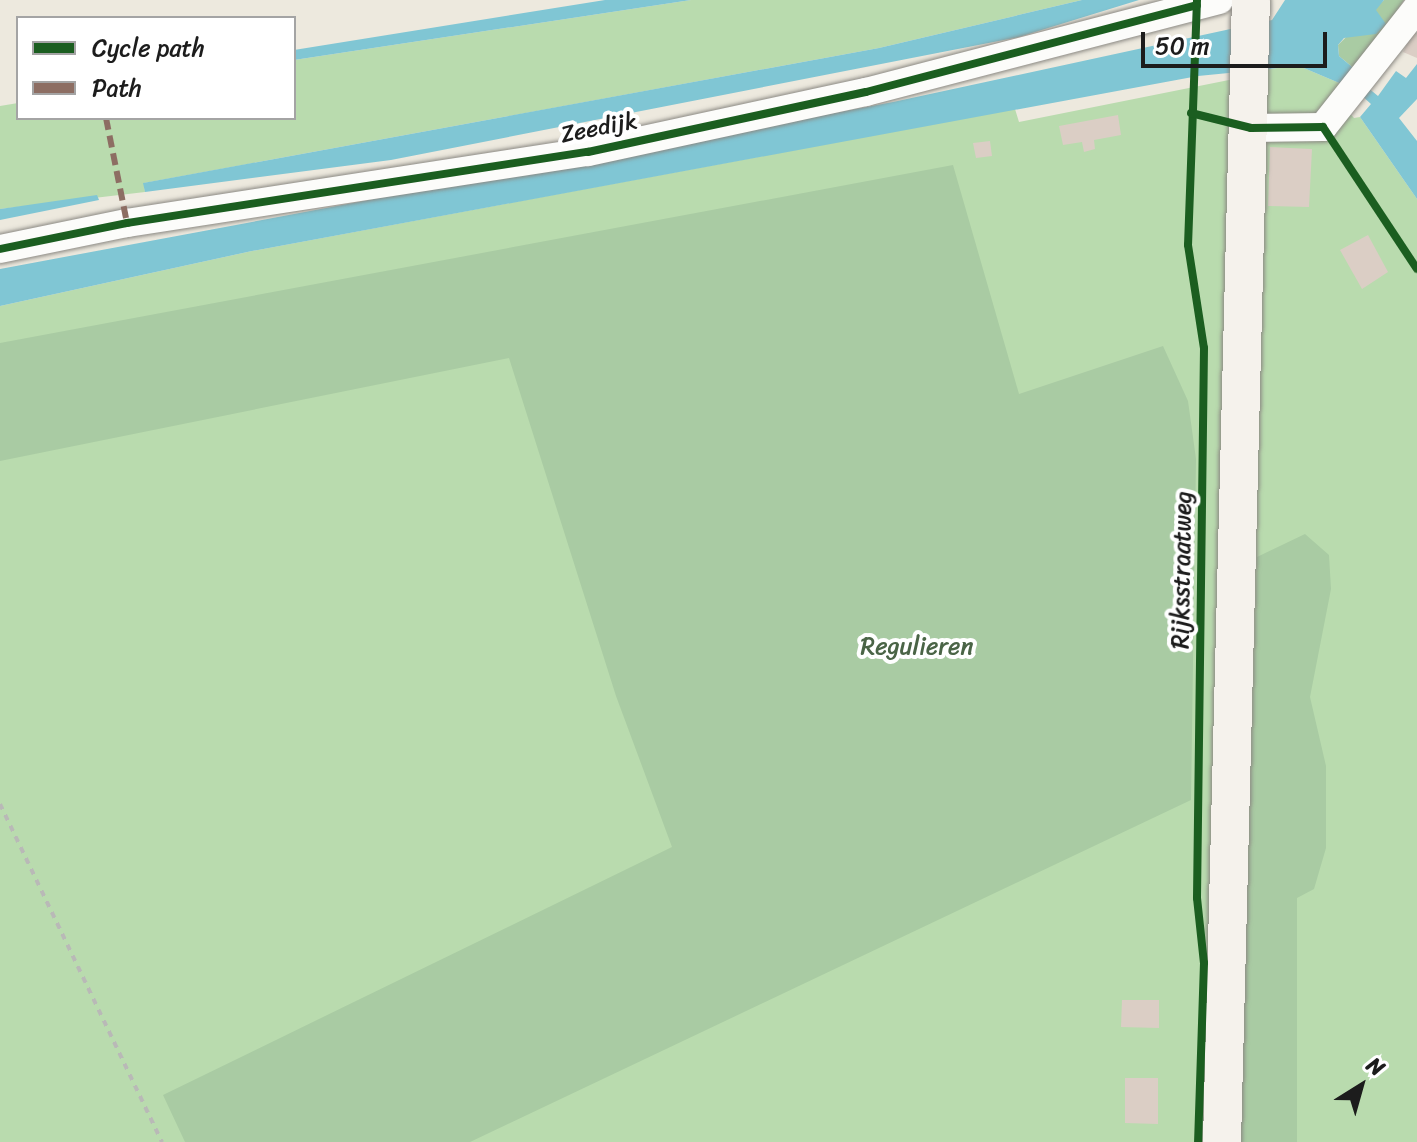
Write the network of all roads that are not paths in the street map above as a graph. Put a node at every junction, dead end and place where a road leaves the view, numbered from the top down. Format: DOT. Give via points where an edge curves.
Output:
graph roads {
  1 [pos="1240,6"];
  2 [pos="1417,8"];
  3 [pos="1251,128"];
  4 [pos="0,249"];
  5 [pos="1222,1142"];
  1 -- 3 [label="main road"];
  1 -- 4 [label="street, Zeedijk" via="588,152 127,223"];
  2 -- 3 [label="street" via="1323,127"];
  3 -- 5 [label="main road" via="1236,503"];
}
